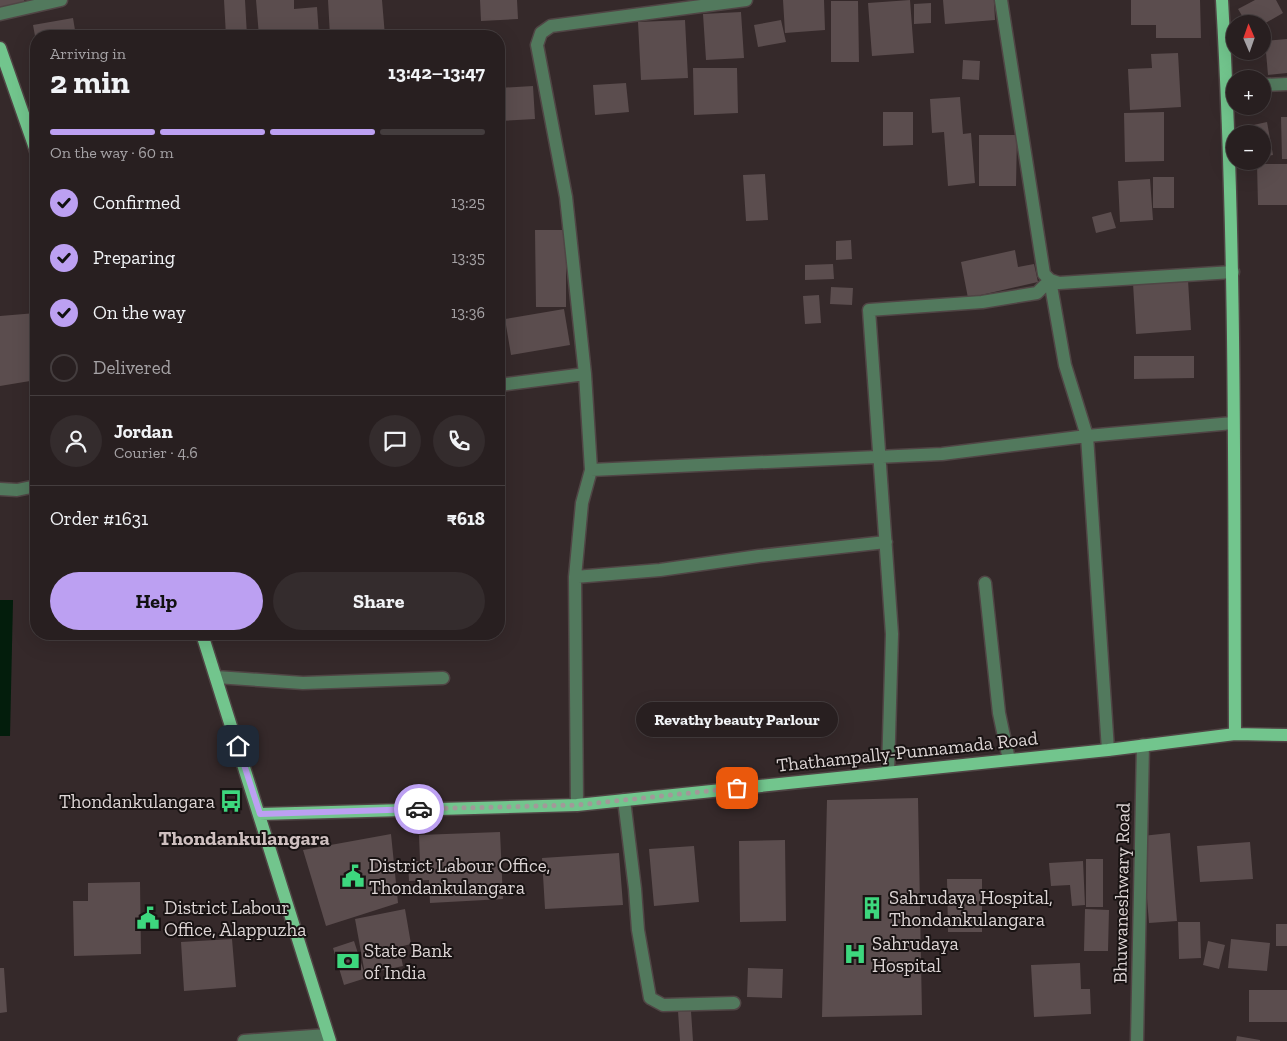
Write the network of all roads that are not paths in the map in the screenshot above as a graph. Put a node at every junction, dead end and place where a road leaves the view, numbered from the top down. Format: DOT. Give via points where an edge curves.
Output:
graph roads {
  1 [pos="61,0"];
  2 [pos="746,0"];
  3 [pos="1001,0"];
  4 [pos="1222,0"];
  5 [pos="0,14"];
  6 [pos="0,48"];
  7 [pos="1229,70"];
  8 [pos="1271,84"];
  9 [pos="1287,84"];
  10 [pos="1231,115"];
  11 [pos="30,134"];
  12 [pos="1233,272"];
  13 [pos="1050,280"];
  14 [pos="585,374"];
  15 [pos="505,384"];
  16 [pos="1233,422"];
  17 [pos="1087,436"];
  18 [pos="879,456"];
  19 [pos="590,470"];
  20 [pos="30,487"];
  21 [pos="0,489"];
  22 [pos="886,542"];
  23 [pos="575,577"];
  24 [pos="986,583"];
  25 [pos="204,640"];
  26 [pos="216,677"];
  27 [pos="443,678"];
  28 [pos="1234,734"];
  29 [pos="1287,735"];
  30 [pos="1143,745"];
  31 [pos="1108,750"];
  32 [pos="1009,760"];
  33 [pos="888,772"];
  34 [pos="624,800"];
  35 [pos="577,805"];
  36 [pos="260,814"];
  37 [pos="734,1003"];
  38 [pos="328,1038"];
  39 [pos="244,1041"];
  40 [pos="1137,1041"];
  1 -- 5 [label="street"];
  2 -- 14 [label="street" via="551,26 541,33 537,46 566,197"];
  3 -- 13 [label="street" via="1044,274"];
  4 -- 7 [label="main road"];
  6 -- 11 [label="main road"];
  8 -- 9 [label="street"];
  10 -- 12 [label="main road"];
  12 -- 13 [label="street" via="1059,283"];
  12 -- 16 [label="main road"];
  13 -- 17 [label="street" via="1065,365"];
  13 -- 18 [label="street" via="1037,293 982,302 869,310"];
  14 -- 15 [label="street"];
  14 -- 19 [label="street"];
  16 -- 17 [label="street"];
  16 -- 28 [label="main road"];
  17 -- 18 [label="street" via="942,454"];
  17 -- 31 [label="street"];
  18 -- 19 [label="street"];
  18 -- 22 [label="street"];
  19 -- 23 [label="street" via="582,503"];
  20 -- 21 [label="street"];
  22 -- 23 [label="street" via="660,570"];
  22 -- 33 [label="street" via="892,634"];
  23 -- 35 [label="street"];
  24 -- 32 [label="street" via="999,713"];
  25 -- 26 [label="main road"];
  26 -- 27 [label="street" via="303,683"];
  26 -- 36 [label="main road"];
  28 -- 29 [label="main road, Thathampally-Punnamada Road"];
  28 -- 30 [label="main road, Thathampally-Punnamada Road"];
  30 -- 31 [label="main road, Thathampally-Punnamada Road"];
  30 -- 40 [label="street, Bhuwaneshwary Road"];
  31 -- 32 [label="main road, Thathampally-Punnamada Road"];
  32 -- 33 [label="main road, Thathampally-Punnamada Road"];
  33 -- 34 [label="main road, Thathampally-Punnamada Road"];
  34 -- 35 [label="main road, Thathampally-Punnamada Road"];
  34 -- 37 [label="street" via="638,930 650,998 663,1005"];
  35 -- 36 [label="main road, Thathampally-Punnamada Road"];
  36 -- 38 [label="main road"];
  38 -- 39 [label="street"];
}
